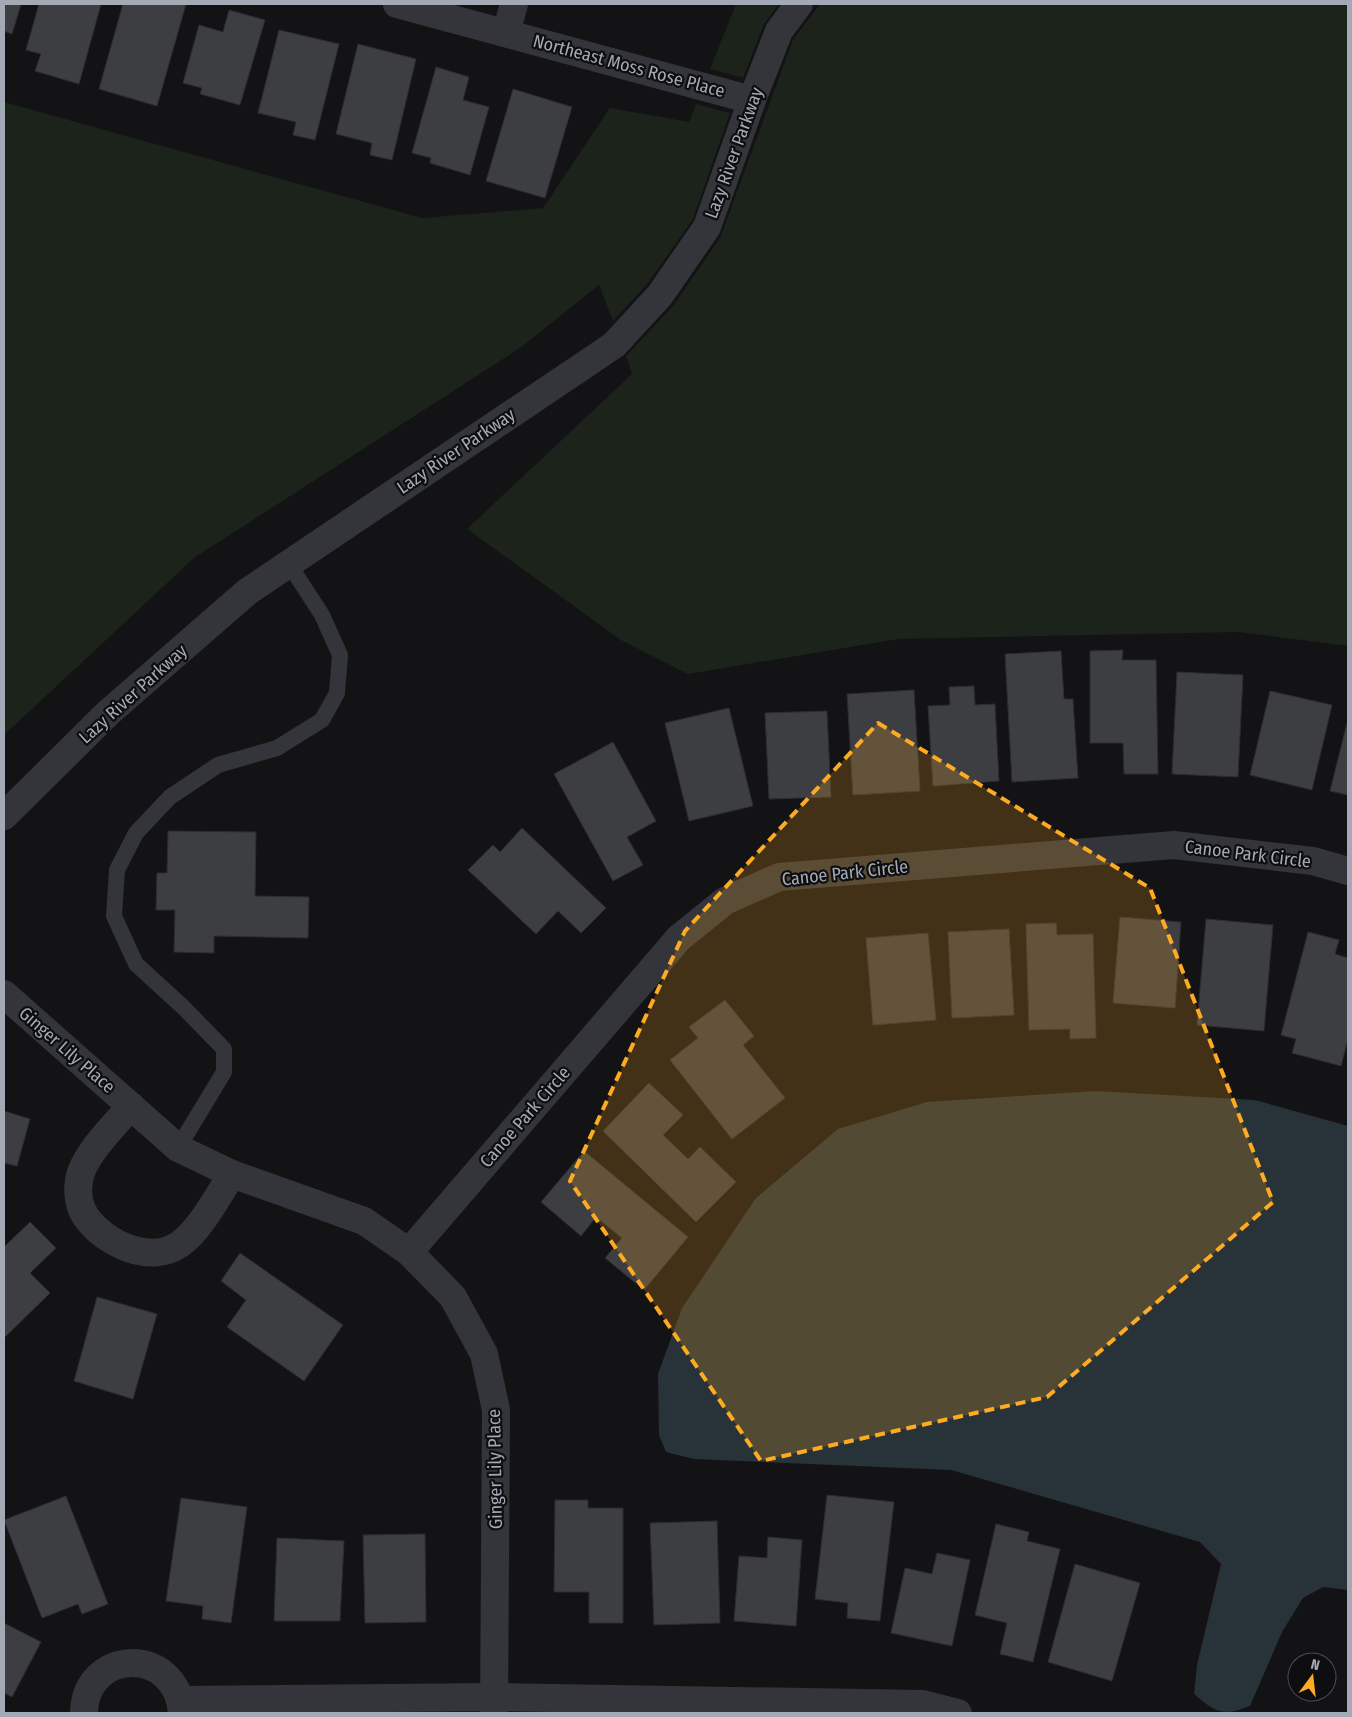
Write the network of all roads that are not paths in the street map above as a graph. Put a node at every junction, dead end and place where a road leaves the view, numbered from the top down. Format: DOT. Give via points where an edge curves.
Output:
graph roads {
  1 [pos="397,4"];
  2 [pos="514,4"];
  3 [pos="799,4"];
  4 [pos="506,33"];
  5 [pos="752,100"];
  6 [pos="289,564"];
  7 [pos="4,816"];
  8 [pos="1348,871"];
  9 [pos="4,994"];
  10 [pos="131,1106"];
  11 [pos="178,1148"];
  12 [pos="232,1174"];
  13 [pos="409,1252"];
  14 [pos="494,1705"];
  15 [pos="182,1707"];
  16 [pos="84,1713"];
  17 [pos="958,1713"];
  1 -- 4 [label="street, Northeast Moss Rose Place"];
  2 -- 4 [label="street"];
  3 -- 5 [label="street, Lazy River Parkway" via="779,31"];
  4 -- 5 [label="street, Northeast Moss Rose Place"];
  5 -- 6 [label="street, Lazy River Parkway" via="707,227 660,295 614,345"];
  6 -- 7 [label="street, Lazy River Parkway" via="247,592 108,713"];
  6 -- 11 [label="lane" via="322,615 340,656 337,693 330,706 322,720 277,748 218,765 170,796 136,833 117,870 114,916 136,964 224,1049 224,1072"];
  8 -- 13 [label="street, Canoe Park Circle" via="1312,861 1174,845 779,877 725,902 679,938"];
  9 -- 10 [label="street, Ginger Lily Place"];
  10 -- 11 [label="street, Ginger Lily Place"];
  10 -- 12 [label="street, Ginger Lily Place" via="87,1160 78,1182 84,1213 110,1238 142,1253 168,1251 189,1237"];
  11 -- 12 [label="street, Ginger Lily Place"];
  12 -- 13 [label="street, Ginger Lily Place" via="364,1221"];
  13 -- 14 [label="street, Ginger Lily Place" via="453,1297 484,1354 496,1410"];
  14 -- 15 [label="street"];
  14 -- 17 [label="street" via="923,1704"];
  15 -- 16 [label="street" via="175,1684 163,1672 148,1664 132,1662 116,1665 100,1674 90,1687"];
}
